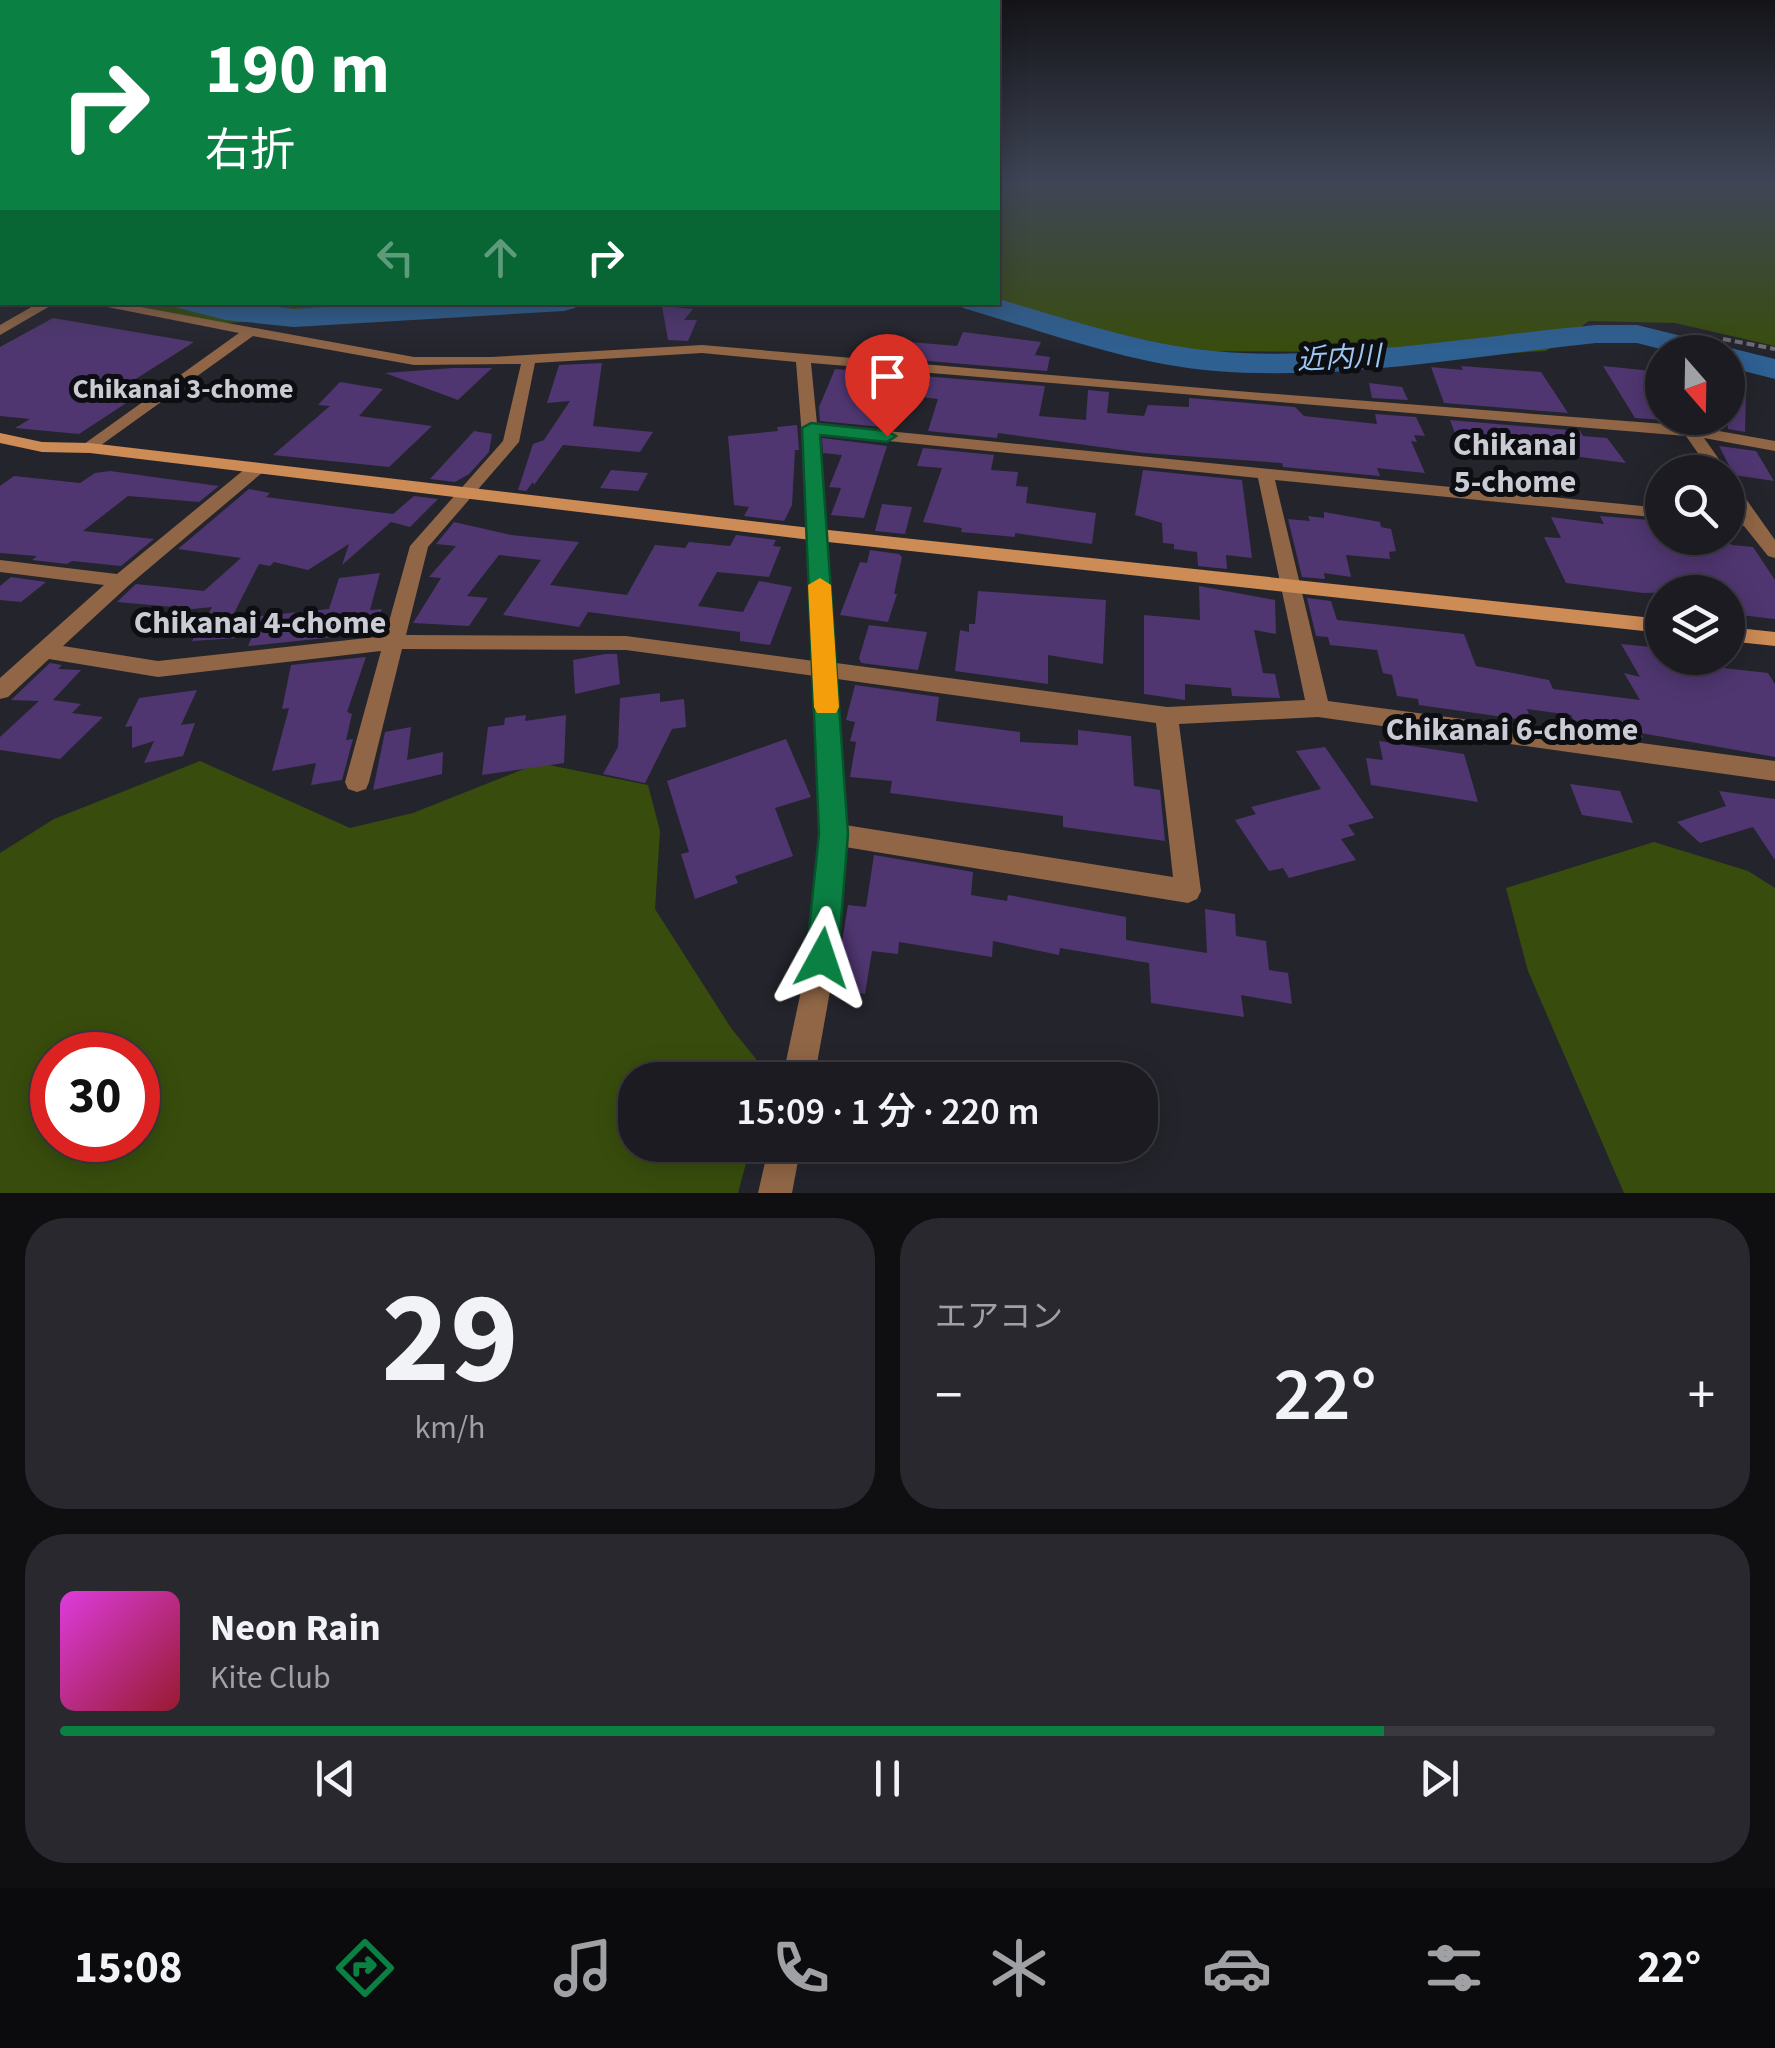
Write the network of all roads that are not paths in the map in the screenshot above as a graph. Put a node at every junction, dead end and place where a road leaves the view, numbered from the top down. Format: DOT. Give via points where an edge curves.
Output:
graph roads {
  1 [pos="46,305"];
  2 [pos="103,305"];
  3 [pos="0,330"];
  4 [pos="247,334"];
  5 [pos="803,358"];
  6 [pos="529,359"];
  7 [pos="1645,427"];
  8 [pos="811,428"];
  9 [pos="1714,435"];
  10 [pos="0,438"];
  11 [pos="1775,446"];
  12 [pos="90,448"];
  13 [pos="257,468"];
  14 [pos="1266,476"];
  15 [pos="467,493"];
  16 [pos="1645,511"];
  17 [pos="1745,513"];
  18 [pos="1745,521"];
  19 [pos="1750,521"];
  20 [pos="819,535"];
  21 [pos="1775,552"];
  22 [pos="0,566"];
  23 [pos="122,581"];
  24 [pos="1290,583"];
  25 [pos="1645,624"];
  26 [pos="1745,636"];
  27 [pos="1775,639"];
  28 [pos="394,642"];
  29 [pos="46,651"];
  30 [pos="825,670"];
  31 [pos="0,691"];
  32 [pos="1318,708"];
  33 [pos="1167,716"];
  34 [pos="1775,771"];
  35 [pos="357,782"];
  36 [pos="833,834"];
  37 [pos="802,1062"];
  38 [pos="781,1162"];
  39 [pos="774,1193"];
  1 -- 3 [label="street"];
  2 -- 4 [label="street"];
  4 -- 6 [label="street" via="414,362"];
  4 -- 12 [label="street"];
  5 -- 6 [label="street" via="702,349"];
  5 -- 7 [label="street"];
  5 -- 8 [label="street"];
  6 -- 15 [label="street" via="510,442"];
  8 -- 14 [label="street"];
  8 -- 20 [label="street"];
  9 -- 11 [label="street"];
  10 -- 12 [label="street"];
  12 -- 13 [label="street"];
  13 -- 15 [label="street"];
  13 -- 23 [label="street"];
  14 -- 16 [label="street"];
  14 -- 24 [label="street"];
  15 -- 20 [label="street"];
  15 -- 28 [label="street" via="419,546"];
  17 -- 19 [label="street"];
  18 -- 19 [label="street"];
  19 -- 21 [label="street"];
  20 -- 24 [label="street"];
  20 -- 30 [label="street"];
  22 -- 23 [label="street"];
  23 -- 29 [label="street"];
  24 -- 25 [label="street"];
  24 -- 32 [label="street"];
  26 -- 27 [label="street"];
  28 -- 29 [label="street" via="158,669"];
  28 -- 30 [label="street" via="626,644"];
  28 -- 35 [label="street"];
  29 -- 31 [label="street"];
  30 -- 33 [label="street"];
  30 -- 36 [label="street"];
  32 -- 33 [label="street"];
  32 -- 34 [label="street"];
  33 -- 36 [label="street" via="1188,891"];
  36 -- 37 [label="street" via="822,958"];
  38 -- 39 [label="street"];
}
